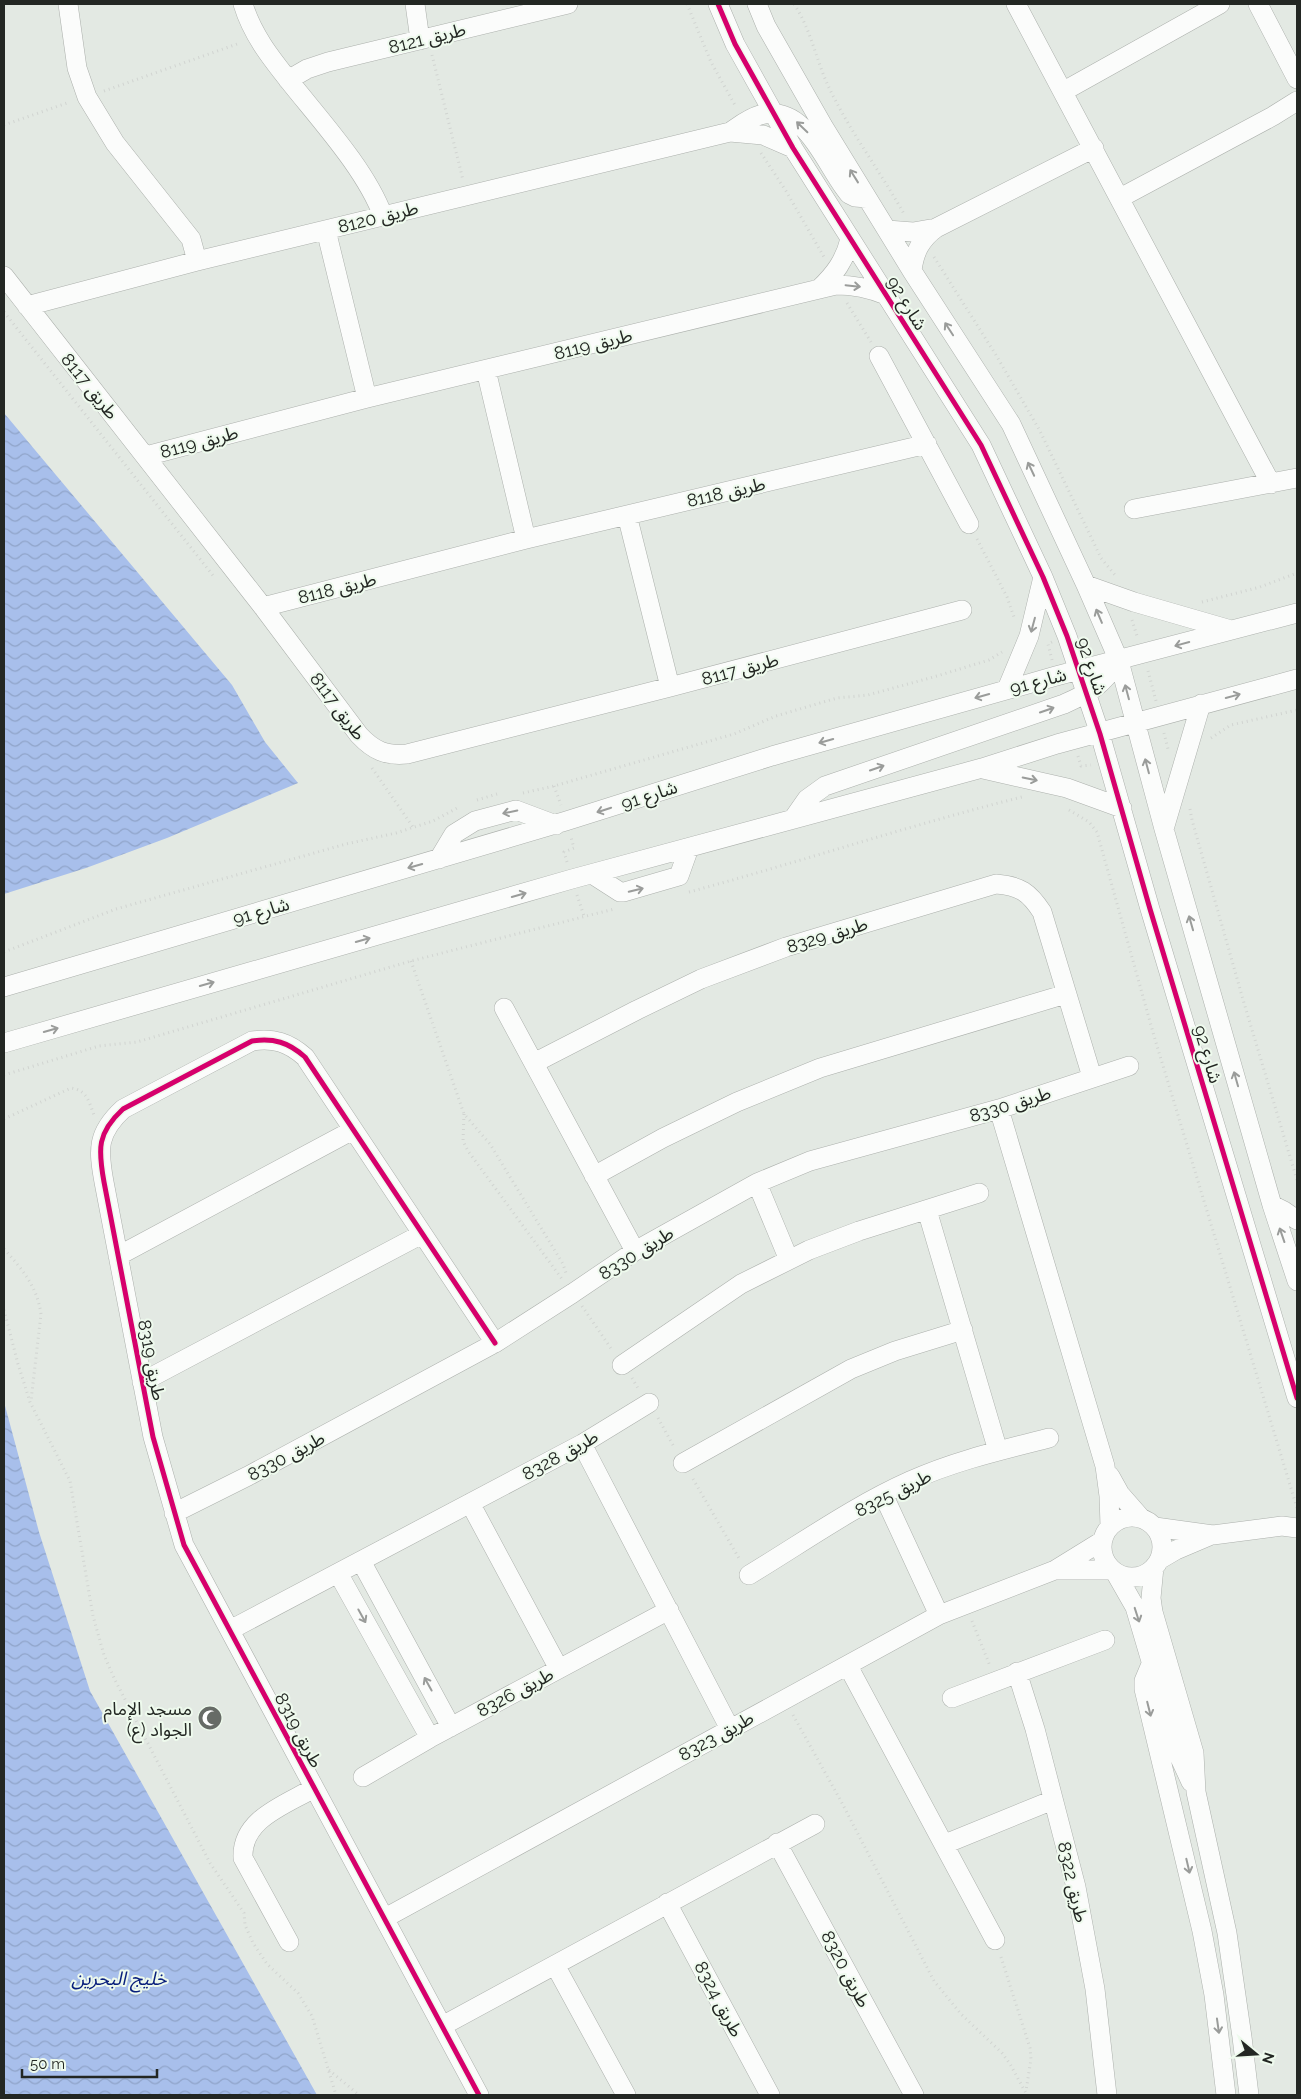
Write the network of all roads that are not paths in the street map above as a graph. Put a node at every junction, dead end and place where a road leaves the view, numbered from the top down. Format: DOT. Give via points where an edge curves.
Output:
graph roads {
  1 [pos="68,4"];
  2 [pos="243,4"];
  3 [pos="415,4"];
  4 [pos="568,4"];
  5 [pos="718,4"];
  6 [pos="757,4"];
  7 [pos="1016,4"];
  8 [pos="1220,4"];
  9 [pos="1258,4"];
  10 [pos="423,39"];
  11 [pos="1297,79"];
  12 [pos="288,80"];
  13 [pos="1064,91"];
  14 [pos="1297,101"];
  15 [pos="774,114"];
  16 [pos="740,129"];
  17 [pos="793,148"];
  18 [pos="1094,148"];
  19 [pos="867,198"];
  20 [pos="1120,198"];
  21 [pos="383,216"];
  22 [pos="326,230"];
  23 [pos="887,230"];
  24 [pos="924,233"];
  25 [pos="850,239"];
  26 [pos="197,261"];
  27 [pos="912,271"];
  28 [pos="4,276"];
  29 [pos="830,283"];
  30 [pos="886,295"];
  31 [pos="27,306"];
  32 [pos="879,356"];
  33 [pos="486,370"];
  34 [pos="367,398"];
  35 [pos="927,444"];
  36 [pos="146,456"];
  37 [pos="1297,478"];
  38 [pos="1271,484"];
  39 [pos="1134,509"];
  40 [pos="627,515"];
  41 [pos="969,524"];
  42 [pos="526,539"];
  43 [pos="1043,577"];
  44 [pos="1086,585"];
  45 [pos="263,607"];
  46 [pos="962,610"];
  47 [pos="1297,613"];
  48 [pos="1232,631"];
  49 [pos="1119,661"];
  50 [pos="1080,670"];
  51 [pos="1297,679"];
  52 [pos="670,687"];
  53 [pos="1007,689"];
  54 [pos="1088,694"];
  55 [pos="1201,704"];
  56 [pos="1135,723"];
  57 [pos="1100,734"];
  58 [pos="982,768"];
  59 [pos="1122,808"];
  60 [pos="793,820"];
  61 [pos="561,823"];
  62 [pos="1164,829"];
  63 [pos="690,848"];
  64 [pos="439,859"];
  65 [pos="592,874"];
  66 [pos="4,987"];
  67 [pos="1066,994"];
  68 [pos="504,1008"];
  69 [pos="4,1044"];
  70 [pos="534,1063"];
  71 [pos="1129,1066"];
  72 [pos="1092,1078"];
  73 [pos="999,1109"];
  74 [pos="352,1130"];
  75 [pos="594,1176"];
  76 [pos="757,1183"];
  77 [pos="979,1194"];
  78 [pos="1272,1205"];
  79 [pos="928,1210"];
  80 [pos="1297,1220"];
  81 [pos="422,1234"];
  82 [pos="635,1251"];
  83 [pos="118,1256"];
  84 [pos="789,1260"];
  85 [pos="1297,1281"];
  86 [pos="963,1330"];
  87 [pos="495,1343"];
  88 [pos="622,1365"];
  89 [pos="142,1382"];
  90 [pos="1297,1398"];
  91 [pos="649,1403"];
  92 [pos="1049,1438"];
  93 [pos="582,1444"];
  94 [pos="998,1451"];
  95 [pos="683,1463"];
  96 [pos="1105,1466"];
  97 [pos="883,1494"];
  98 [pos="470,1503"];
  99 [pos="174,1513"];
  100 [pos="1148,1522"];
  101 [pos="1292,1523"];
  102 [pos="1106,1533"];
  103 [pos="1213,1535"];
  104 [pos="361,1561"];
  105 [pos="1156,1563"];
  106 [pos="1055,1570"];
  107 [pos="1113,1571"];
  108 [pos="338,1573"];
  109 [pos="749,1576"];
  110 [pos="669,1610"];
  111 [pos="939,1615"];
  112 [pos="230,1630"];
  113 [pos="1105,1640"];
  114 [pos="1152,1662"];
  115 [pos="848,1666"];
  116 [pos="559,1669"];
  117 [pos="1017,1672"];
  118 [pos="952,1698"];
  119 [pos="451,1727"];
  120 [pos="730,1729"];
  121 [pos="430,1738"];
  122 [pos="363,1777"];
  123 [pos="314,1788"];
  124 [pos="1196,1792"];
  125 [pos="1053,1800"];
  126 [pos="815,1824"];
  127 [pos="777,1843"];
  128 [pos="945,1844"];
  129 [pos="667,1903"];
  130 [pos="385,1918"];
  131 [pos="995,1940"];
  132 [pos="289,1942"];
  133 [pos="555,1965"];
  134 [pos="442,2026"];
  135 [pos="479,2095"];
  136 [pos="626,2095"];
  137 [pos="770,2095"];
  138 [pos="914,2095"];
  139 [pos="1107,2095"];
  140 [pos="1226,2095"];
  141 [pos="1248,2095"];
  1 -- 26 [label="street" via="77,68 87,97 115,143 191,239"];
  2 -- 12 [label="street" via="247,19 265,52"];
  3 -- 10 [label="street"];
  4 -- 10 [label="street, طريق 8121"];
  5 -- 15 [label="street, شارع 92" via="735,44"];
  19 -- 6 [label="street, شارع 92, one-way" via="813,109"];
  7 -- 13 [label="street"];
  8 -- 13 [label="street"];
  9 -- 11 [label="street"];
  10 -- 12 [label="street, طريق 8121" via="317,65"];
  12 -- 21 [label="street" via="359,171 376,197"];
  13 -- 18 [label="street"];
  14 -- 20 [label="street"];
  15 -- 16 [label="street, طريق 8120" via="760,115"];
  15 -- 17 [label="street, شارع 92"];
  19 -- 15 [label="street, one-way" via="849,194 802,125"];
  16 -- 17 [label="street, طريق 8120" via="779,140"];
  16 -- 21 [label="street, طريق 8120"];
  17 -- 25 [label="street, شارع 92"];
  18 -- 20 [label="street"];
  18 -- 24 [label="street"];
  19 -- 23 [label="street, شارع 92"];
  20 -- 38 [label="street"];
  21 -- 22 [label="street, طريق 8120"];
  22 -- 26 [label="street, طريق 8120"];
  22 -- 34 [label="street"];
  23 -- 24 [label="street"];
  23 -- 27 [label="street, شارع 92"];
  24 -- 27 [label="street"];
  25 -- 29 [label="street"];
  25 -- 30 [label="street, شارع 92"];
  26 -- 31 [label="street, طريق 8120"];
  44 -- 27 [label="street, شارع 92, one-way" via="1011,424"];
  28 -- 31 [label="street, طريق 8117"];
  29 -- 30 [label="street, طريق 8119, one-way" via="870,288"];
  29 -- 33 [label="street, طريق 8119"];
  30 -- 43 [label="street, شارع 92" via="981,445"];
  31 -- 36 [label="street, طريق 8117"];
  32 -- 35 [label="street"];
  33 -- 34 [label="street, طريق 8119"];
  33 -- 42 [label="street"];
  34 -- 36 [label="street, طريق 8119"];
  35 -- 40 [label="street, طريق 8118"];
  35 -- 41 [label="street"];
  36 -- 45 [label="street, طريق 8117"];
  37 -- 38 [label="street"];
  38 -- 39 [label="street"];
  40 -- 42 [label="street, طريق 8118"];
  40 -- 52 [label="street"];
  42 -- 45 [label="street, طريق 8118"];
  43 -- 50 [label="street, شارع 92"];
  43 -- 53 [label="street, one-way" via="1029,636"];
  44 -- 48 [label="street"];
  49 -- 44 [label="street, شارع 92, one-way"];
  45 -- 52 [label="street, طريق 8117" via="359,735 370,747 392,755 407,754"];
  46 -- 52 [label="street, طريق 8117"];
  47 -- 48 [label="street, شارع 91"];
  48 -- 49 [label="street, شارع 91, one-way"];
  49 -- 50 [label="street, شارع 91"];
  49 -- 54 [label="street" via="1099,686"];
  56 -- 49 [label="street, شارع 92, one-way"];
  50 -- 53 [label="street, شارع 91"];
  50 -- 54 [label="street, شارع 92"];
  55 -- 51 [label="street, one-way"];
  53 -- 61 [label="street, شارع 91, one-way" via="772,756"];
  54 -- 57 [label="street, شارع 92"];
  60 -- 54 [label="street, one-way" via="807,799 825,786"];
  55 -- 56 [label="street"];
  55 -- 62 [label="street"];
  56 -- 57 [label="street"];
  62 -- 56 [label="street, شارع 92, one-way"];
  57 -- 58 [label="street"];
  57 -- 59 [label="street, شارع 92"];
  58 -- 59 [label="street, one-way" via="1067,788"];
  58 -- 60 [label="street"];
  59 -- 90 [label="street, شارع 92"];
  60 -- 63 [label="street"];
  61 -- 64 [label="street, شارع 91"];
  61 -- 64 [label="street, one-way" via="516,810 475,821 454,834"];
  78 -- 62 [label="street, شارع 92, one-way"];
  63 -- 65 [label="street"];
  65 -- 63 [label="street, one-way" via="620,892 650,886 679,876"];
  64 -- 66 [label="street, شارع 91, one-way"];
  69 -- 65 [label="street, one-way"];
  67 -- 70 [label="street, طريق 8329" via="1042,912 1033,898 1022,890 996,884 786,947 710,976"];
  67 -- 72 [label="street, طريق 8329"];
  67 -- 75 [label="street" via="820,1068 737,1102"];
  68 -- 70 [label="street"];
  70 -- 75 [label="street"];
  71 -- 72 [label="street, طريق 8330"];
  72 -- 73 [label="street, طريق 8330"];
  73 -- 76 [label="street, طريق 8330" via="810,1160"];
  73 -- 96 [label="street"];
  74 -- 81 [label="street, طريق 8319"];
  74 -- 83 [label="street"];
  74 -- 83 [label="street, طريق 8319" via="305,1057 282,1042 268,1039 252,1042 123,1109 110,1122 101,1140 99,1155"];
  75 -- 82 [label="street"];
  76 -- 82 [label="street, طريق 8330"];
  76 -- 84 [label="street"];
  77 -- 79 [label="street"];
  78 -- 80 [label="street"];
  85 -- 78 [label="street, شارع 92, one-way"];
  79 -- 84 [label="street" via="859,1231"];
  79 -- 86 [label="street"];
  81 -- 87 [label="street, طريق 8319"];
  81 -- 89 [label="street"];
  82 -- 87 [label="street, طريق 8330"];
  83 -- 89 [label="street, طريق 8319"];
  84 -- 88 [label="street" via="741,1284"];
  86 -- 94 [label="street"];
  86 -- 95 [label="street" via="896,1350 851,1369"];
  87 -- 99 [label="street, طريق 8330"];
  89 -- 99 [label="street, طريق 8319"];
  91 -- 93 [label="street, طريق 8328"];
  92 -- 94 [label="street, طريق 8325"];
  93 -- 98 [label="street, طريق 8328"];
  93 -- 110 [label="street"];
  94 -- 97 [label="street, طريق 8325" via="941,1468"];
  96 -- 100 [label="street" via="1120,1494"];
  96 -- 102 [label="street" via="1109,1496"];
  97 -- 109 [label="street, طريق 8325"];
  97 -- 111 [label="street"];
  98 -- 104 [label="street, طريق 8328"];
  98 -- 116 [label="street"];
  99 -- 112 [label="street, طريق 8319" via="184,1545"];
  100 -- 102 [label="street" via="1124,1518"];
  100 -- 103 [label="street"];
  100 -- 105 [label="street" via="1161,1543"];
  101 -- 103 [label="street"];
  102 -- 106 [label="street, طريق 8323"];
  102 -- 107 [label="street" via="1102,1554"];
  103 -- 105 [label="street" via="1176,1550"];
  104 -- 108 [label="street, طريق 8328"];
  119 -- 104 [label="street, one-way"];
  105 -- 107 [label="street" via="1139,1576 1122,1576"];
  105 -- 124 [label="street" via="1151,1598 1153,1612 1194,1753"];
  106 -- 107 [label="street, طريق 8323"];
  106 -- 111 [label="street, طريق 8323"];
  107 -- 114 [label="street, one-way" via="1135,1607"];
  108 -- 112 [label="street, طريق 8328"];
  108 -- 121 [label="street, one-way"];
  110 -- 116 [label="street, طريق 8326"];
  110 -- 120 [label="street"];
  111 -- 115 [label="street, طريق 8323"];
  112 -- 123 [label="street, طريق 8319"];
  113 -- 117 [label="street"];
  114 -- 124 [label="street" via="1179,1756"];
  114 -- 140 [label="street, one-way" via="1144,1688 1202,1931 1214,1994"];
  115 -- 120 [label="street, طريق 8323"];
  115 -- 128 [label="street"];
  116 -- 119 [label="street, طريق 8326"];
  117 -- 118 [label="street"];
  117 -- 125 [label="street, طريق 8322"];
  119 -- 121 [label="street, طريق 8326"];
  120 -- 130 [label="street, طريق 8323"];
  121 -- 122 [label="street, طريق 8326"];
  123 -- 130 [label="street, طريق 8319"];
  123 -- 132 [label="street" via="258,1820 243,1842 242,1858"];
  124 -- 141 [label="street" via="1227,1933"];
  125 -- 128 [label="street"];
  125 -- 139 [label="street, طريق 8322" via="1076,1887 1095,1989"];
  126 -- 127 [label="street"];
  127 -- 129 [label="street"];
  127 -- 138 [label="street, طريق 8320"];
  128 -- 131 [label="street"];
  129 -- 133 [label="street"];
  129 -- 137 [label="street, طريق 8324"];
  130 -- 134 [label="street, طريق 8319"];
  133 -- 134 [label="street"];
  133 -- 136 [label="street"];
  134 -- 135 [label="street, طريق 8319"];
}
